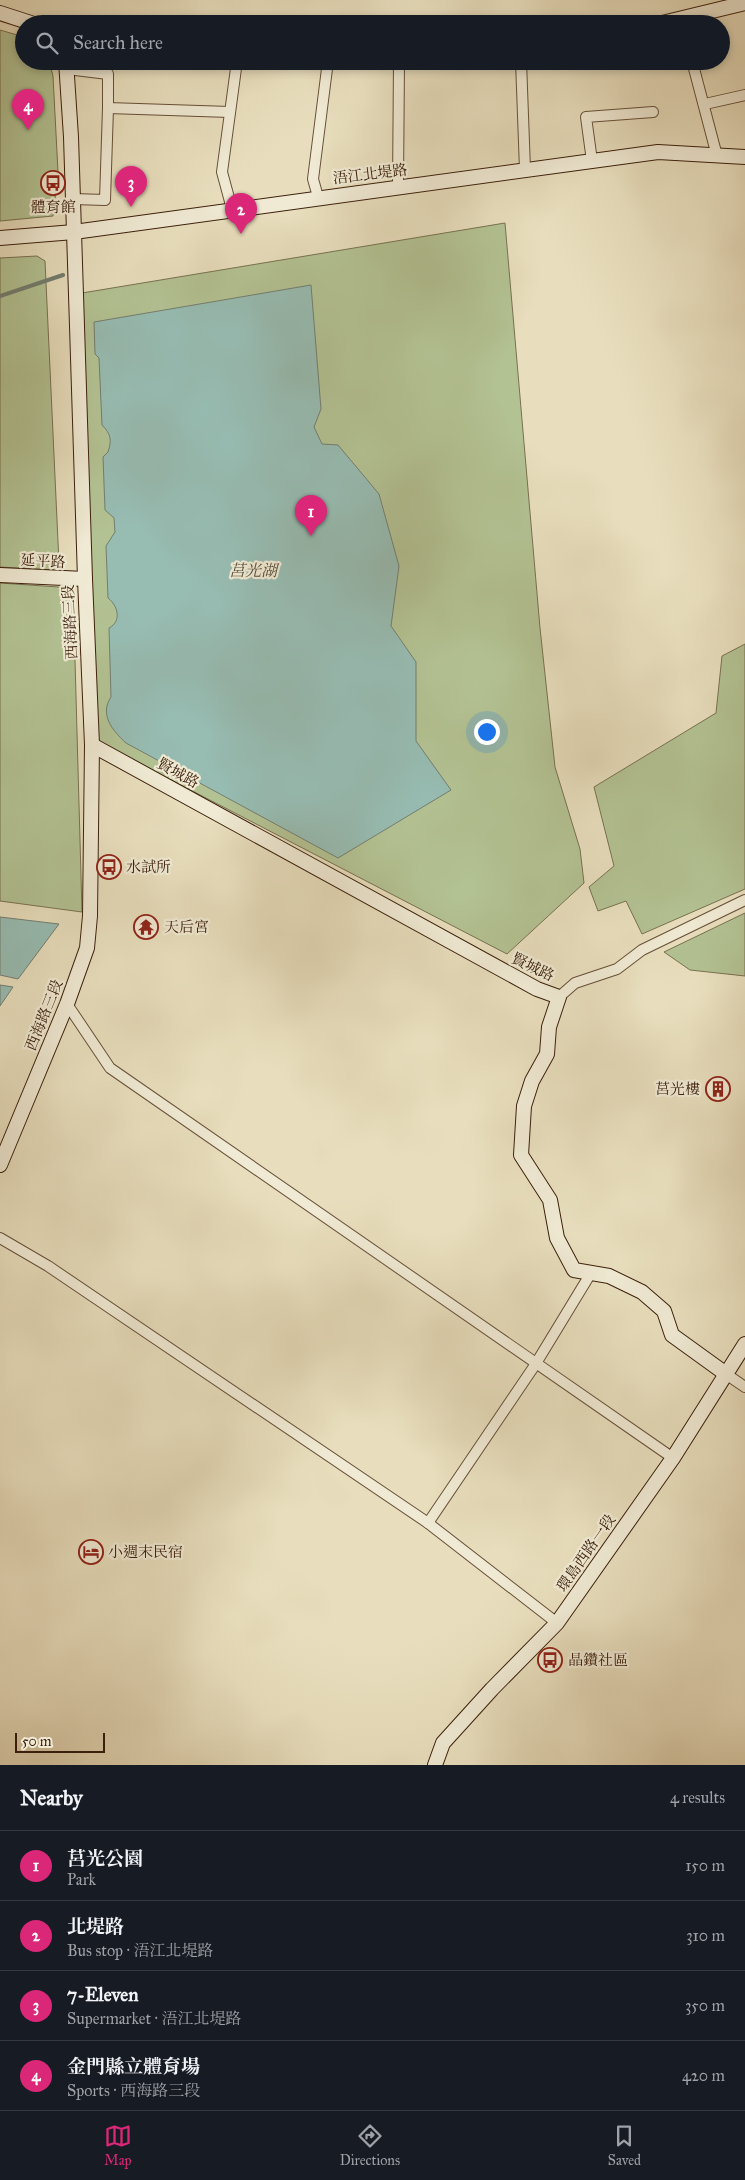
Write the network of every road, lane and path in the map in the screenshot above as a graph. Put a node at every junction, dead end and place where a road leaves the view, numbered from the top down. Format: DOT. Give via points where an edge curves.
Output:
graph roads {
  1 [pos="745,3"];
  2 [pos="0,13"];
  3 [pos="702,15"];
  4 [pos="15,18"];
  5 [pos="67,70"];
  6 [pos="90,70"];
  7 [pos="236,70"];
  8 [pos="327,70"];
  9 [pos="399,70"];
  10 [pos="521,70"];
  11 [pos="695,70"];
  12 [pos="745,95"];
  13 [pos="705,104"];
  14 [pos="108,108"];
  15 [pos="230,112"];
  16 [pos="653,112"];
  17 [pos="717,156"];
  18 [pos="745,157"];
  19 [pos="592,161"];
  20 [pos="525,170"];
  21 [pos="398,187"];
  22 [pos="318,197"];
  23 [pos="73,200"];
  24 [pos="232,209"];
  25 [pos="74,232"];
  26 [pos="0,238"];
  27 [pos="0,574"];
  28 [pos="85,579"];
  29 [pos="92,745"];
  30 [pos="745,900"];
  31 [pos="559,997"];
  32 [pos="67,1004"];
  33 [pos="0,1166"];
  34 [pos="0,1238"];
  35 [pos="591,1273"];
  36 [pos="745,1344"];
  37 [pos="535,1364"];
  38 [pos="726,1374"];
  39 [pos="745,1387"];
  40 [pos="673,1458"];
  41 [pos="428,1523"];
  42 [pos="557,1622"];
  43 [pos="435,1765"];
  1 -- 3 [label="street"];
  2 -- 4 [label="street"];
  5 -- 23 [label="street, 西海路三段"];
  6 -- 14 [label="street" via="108,74"];
  7 -- 15 [label="street"];
  8 -- 22 [label="street" via="313,179"];
  9 -- 21 [label="street"];
  10 -- 20 [label="street"];
  11 -- 13 [label="street"];
  12 -- 13 [label="street"];
  13 -- 17 [label="street"];
  14 -- 15 [label="street"];
  14 -- 23 [label="street" via="105,200"];
  15 -- 24 [label="street" via="222,172"];
  16 -- 19 [label="street" via="586,117"];
  17 -- 18 [label="street, 浯江北堤路"];
  17 -- 19 [label="street, 浯江北堤路" via="658,152"];
  19 -- 20 [label="street, 浯江北堤路"];
  20 -- 21 [label="street, 浯江北堤路"];
  21 -- 22 [label="street, 浯江北堤路"];
  22 -- 24 [label="street, 浯江北堤路"];
  23 -- 25 [label="street, 西海路三段"];
  24 -- 25 [label="street, 浯江北堤路"];
  25 -- 26 [label="street, 浯江北堤路"];
  25 -- 28 [label="street, 西海路三段"];
  27 -- 28 [label="street, 延平路"];
  28 -- 29 [label="street, 西海路三段"];
  29 -- 31 [label="street, 賢城路" via="536,989"];
  29 -- 32 [label="street, 西海路三段" via="87,948"];
  30 -- 31 [label="street" via="642,950 617,968 575,983"];
  31 -- 35 [label="street, 賢城路" via="549,1027 547,1054 524,1106 521,1155 550,1200 557,1238 574,1270"];
  32 -- 33 [label="street, 西海路三段"];
  32 -- 37 [label="street" via="110,1068"];
  34 -- 41 [label="street" via="48,1266"];
  35 -- 37 [label="street"];
  35 -- 38 [label="street, 賢城路" via="609,1276 642,1292 664,1311 672,1335"];
  36 -- 38 [label="street, 環島西路一段"];
  37 -- 40 [label="street"];
  37 -- 41 [label="street"];
  38 -- 39 [label="street"];
  38 -- 40 [label="street, 環島西路一段"];
  40 -- 42 [label="street, 環島西路一段"];
  41 -- 42 [label="street"];
  42 -- 43 [label="street, 環島西路一段" via="443,1742"];
}
